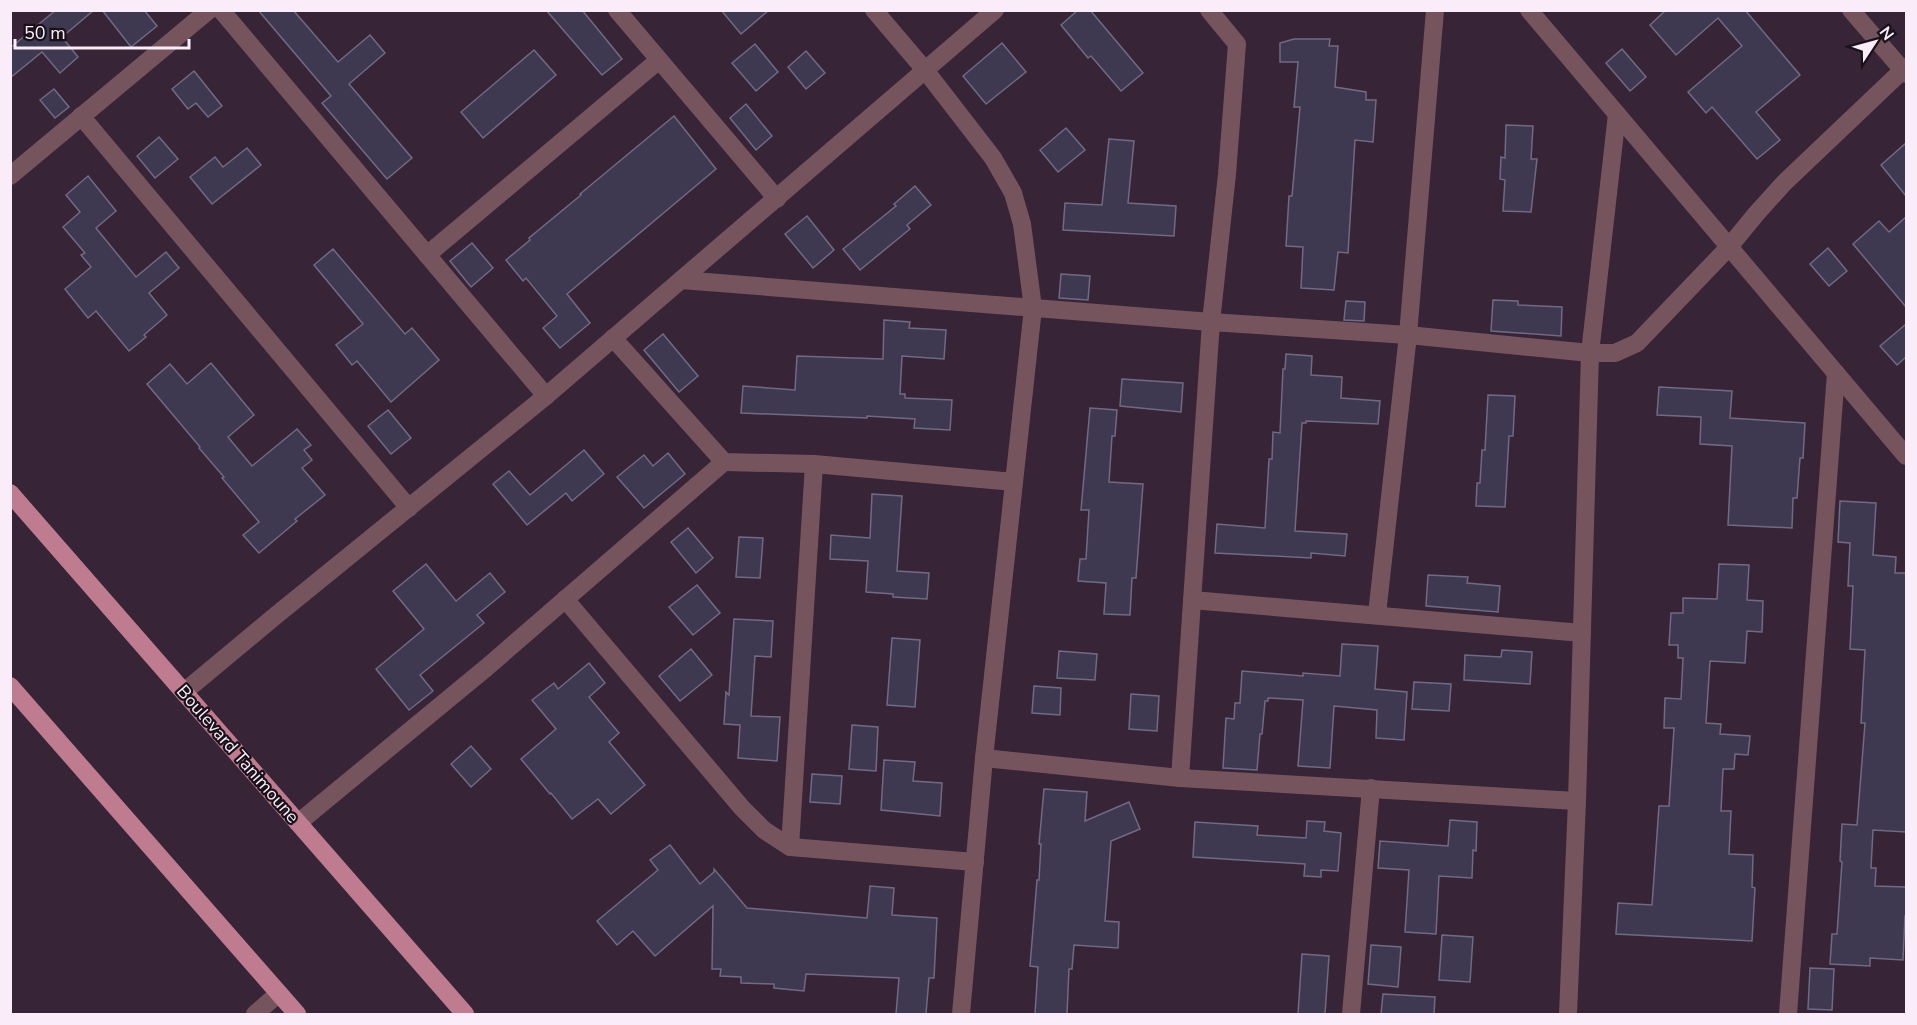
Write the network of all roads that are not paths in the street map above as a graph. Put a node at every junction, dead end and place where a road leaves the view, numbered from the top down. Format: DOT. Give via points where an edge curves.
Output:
graph roads {
  1 [pos="208,10"];
  2 [pos="221,10"];
  3 [pos="617,10"];
  4 [pos="874,10"];
  5 [pos="995,10"];
  6 [pos="1209,10"];
  7 [pos="1435,10"];
  8 [pos="1529,10"];
  9 [pos="1851,10"];
  10 [pos="659,60"];
  11 [pos="925,70"];
  12 [pos="1905,70"];
  13 [pos="1617,114"];
  14 [pos="81,116"];
  15 [pos="10,176"];
  16 [pos="777,200"];
  17 [pos="1729,247"];
  18 [pos="427,255"];
  19 [pos="681,280"];
  20 [pos="1034,308"];
  21 [pos="1211,322"];
  22 [pos="1408,335"];
  23 [pos="613,338"];
  24 [pos="1590,352"];
  25 [pos="1836,373"];
  26 [pos="546,396"];
  27 [pos="1900,436"];
  28 [pos="1906,456"];
  29 [pos="724,462"];
  30 [pos="814,464"];
  31 [pos="1014,482"];
  32 [pos="10,493"];
  33 [pos="409,508"];
  34 [pos="565,599"];
  35 [pos="1192,600"];
  36 [pos="1377,614"];
  37 [pos="1582,633"];
  38 [pos="10,686"];
  39 [pos="184,692"];
  40 [pos="984,758"];
  41 [pos="1180,778"];
  42 [pos="1371,788"];
  43 [pos="1577,801"];
  44 [pos="298,823"];
  45 [pos="790,847"];
  46 [pos="975,862"];
  47 [pos="278,993"];
  48 [pos="255,1014"];
  49 [pos="297,1014"];
  50 [pos="465,1014"];
  51 [pos="961,1014"];
  52 [pos="1351,1014"];
  53 [pos="1568,1014"];
  54 [pos="1788,1014"];
  1 -- 14 [label="street"];
  2 -- 18 [label="street"];
  3 -- 10 [label="street"];
  4 -- 11 [label="street"];
  5 -- 11 [label="street"];
  6 -- 21 [label="street" via="1237,44"];
  7 -- 22 [label="street"];
  8 -- 13 [label="street"];
  9 -- 12 [label="street"];
  10 -- 16 [label="street"];
  10 -- 18 [label="street"];
  11 -- 16 [label="street"];
  11 -- 20 [label="street" via="993,158 1013,193 1022,224"];
  12 -- 17 [label="street" via="1784,183"];
  13 -- 17 [label="street"];
  13 -- 24 [label="street"];
  14 -- 15 [label="street"];
  14 -- 33 [label="street"];
  16 -- 19 [label="street"];
  17 -- 24 [label="street" via="1637,343 1615,353"];
  17 -- 25 [label="street"];
  18 -- 26 [label="street"];
  19 -- 20 [label="street"];
  19 -- 23 [label="street"];
  20 -- 21 [label="street"];
  20 -- 31 [label="street"];
  21 -- 22 [label="street"];
  21 -- 35 [label="street"];
  22 -- 24 [label="street"];
  22 -- 36 [label="street"];
  23 -- 26 [label="street"];
  23 -- 29 [label="street"];
  24 -- 37 [label="street"];
  25 -- 27 [label="street"];
  25 -- 54 [label="street"];
  26 -- 33 [label="street"];
  27 -- 28 [label="street"];
  29 -- 30 [label="street"];
  29 -- 34 [label="street"];
  30 -- 31 [label="street"];
  30 -- 45 [label="street"];
  31 -- 40 [label="street"];
  32 -- 39 [label="main road, Boulevard Tanimoune"];
  33 -- 39 [label="street"];
  34 -- 44 [label="street"];
  34 -- 45 [label="street" via="742,808 764,830"];
  35 -- 36 [label="street"];
  35 -- 41 [label="street"];
  36 -- 37 [label="street"];
  37 -- 43 [label="street"];
  38 -- 47 [label="main road"];
  39 -- 44 [label="main road, Boulevard Tanimoune"];
  40 -- 41 [label="street"];
  40 -- 46 [label="street"];
  41 -- 42 [label="street"];
  42 -- 43 [label="street"];
  42 -- 52 [label="street"];
  43 -- 53 [label="street"];
  44 -- 50 [label="main road, Boulevard Tanimoune"];
  45 -- 46 [label="street"];
  46 -- 51 [label="street"];
  47 -- 48 [label="street"];
  47 -- 49 [label="main road"];
}
